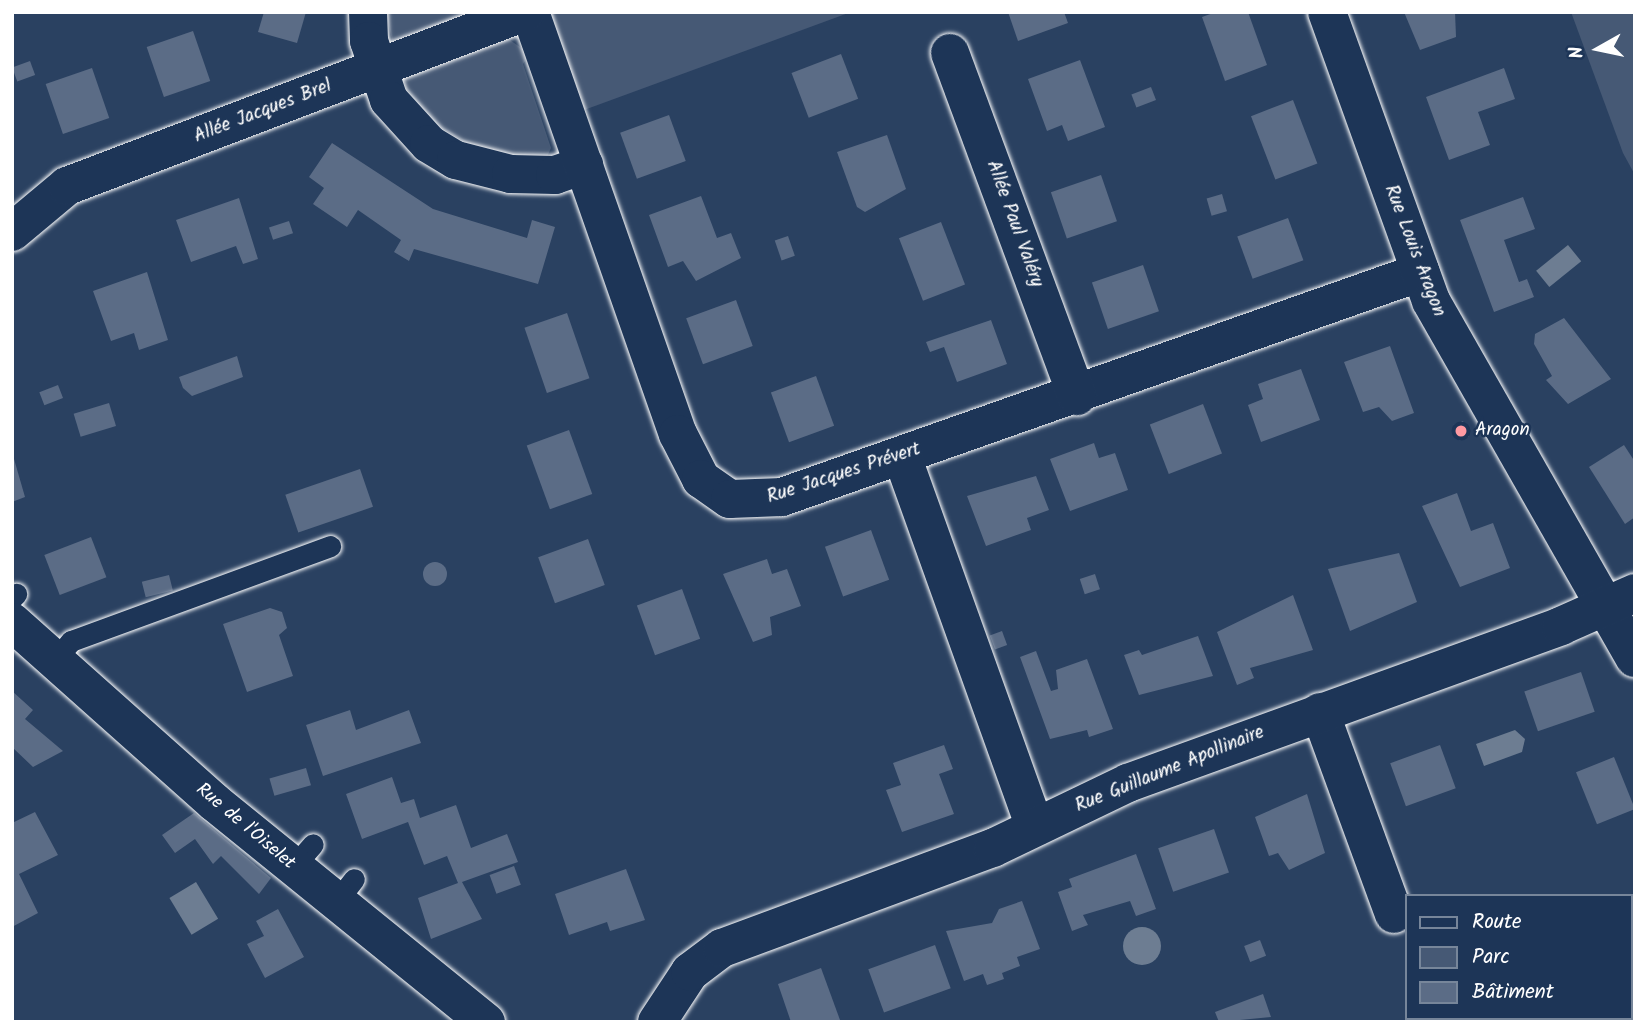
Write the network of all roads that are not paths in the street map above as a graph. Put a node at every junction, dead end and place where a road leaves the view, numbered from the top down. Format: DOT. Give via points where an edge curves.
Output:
graph roads {
  1 [pos="368,12"];
  2 [pos="528,12"];
  3 [pos="1327,12"];
  4 [pos="950,52"];
  5 [pos="377,69"];
  6 [pos="584,165"];
  7 [pos="12,232"];
  8 [pos="1421,272"];
  9 [pos="1077,396"];
  10 [pos="902,456"];
  11 [pos="330,546"];
  12 [pos="1620,601"];
  13 [pos="14,605"];
  14 [pos="1635,658"];
  15 [pos="55,660"];
  16 [pos="1320,712"];
  17 [pos="1035,827"];
  18 [pos="1396,922"];
  19 [pos="486,1022"];
  20 [pos="657,1022"];
  1 -- 5 [label="street"];
  2 -- 5 [label="street, Allée Jacques Brel"];
  2 -- 6 [label="street, Rue Jacques Prévert"];
  3 -- 8 [label="street, Rue Louis Aragon"];
  4 -- 9 [label="street, Allée Paul Valéry"];
  5 -- 6 [label="street" via="404,122 456,160 535,177"];
  5 -- 7 [label="street, Allée Jacques Brel" via="67,186"];
  6 -- 10 [label="street, Rue Jacques Prévert" via="690,464 712,491 762,512"];
  8 -- 9 [label="street, Rue Jacques Prévert"];
  8 -- 12 [label="street, Rue Louis Aragon" via="1444,328"];
  9 -- 10 [label="street, Rue Jacques Prévert"];
  10 -- 17 [label="street"];
  11 -- 15 [label="lane" via="71,641"];
  12 -- 14 [label="street, Rue Louis Aragon"];
  12 -- 16 [label="street, Rue Guillaume Apollinaire"];
  13 -- 15 [label="street, Rue de l'Oiselet"];
  15 -- 19 [label="street, Rue de l'Oiselet" via="173,749 345,891"];
  16 -- 17 [label="street, Rue Guillaume Apollinaire" via="1128,783"];
  16 -- 18 [label="street"];
  17 -- 20 [label="street, Rue Guillaume Apollinaire" via="913,867 722,948 690,972"];
}
